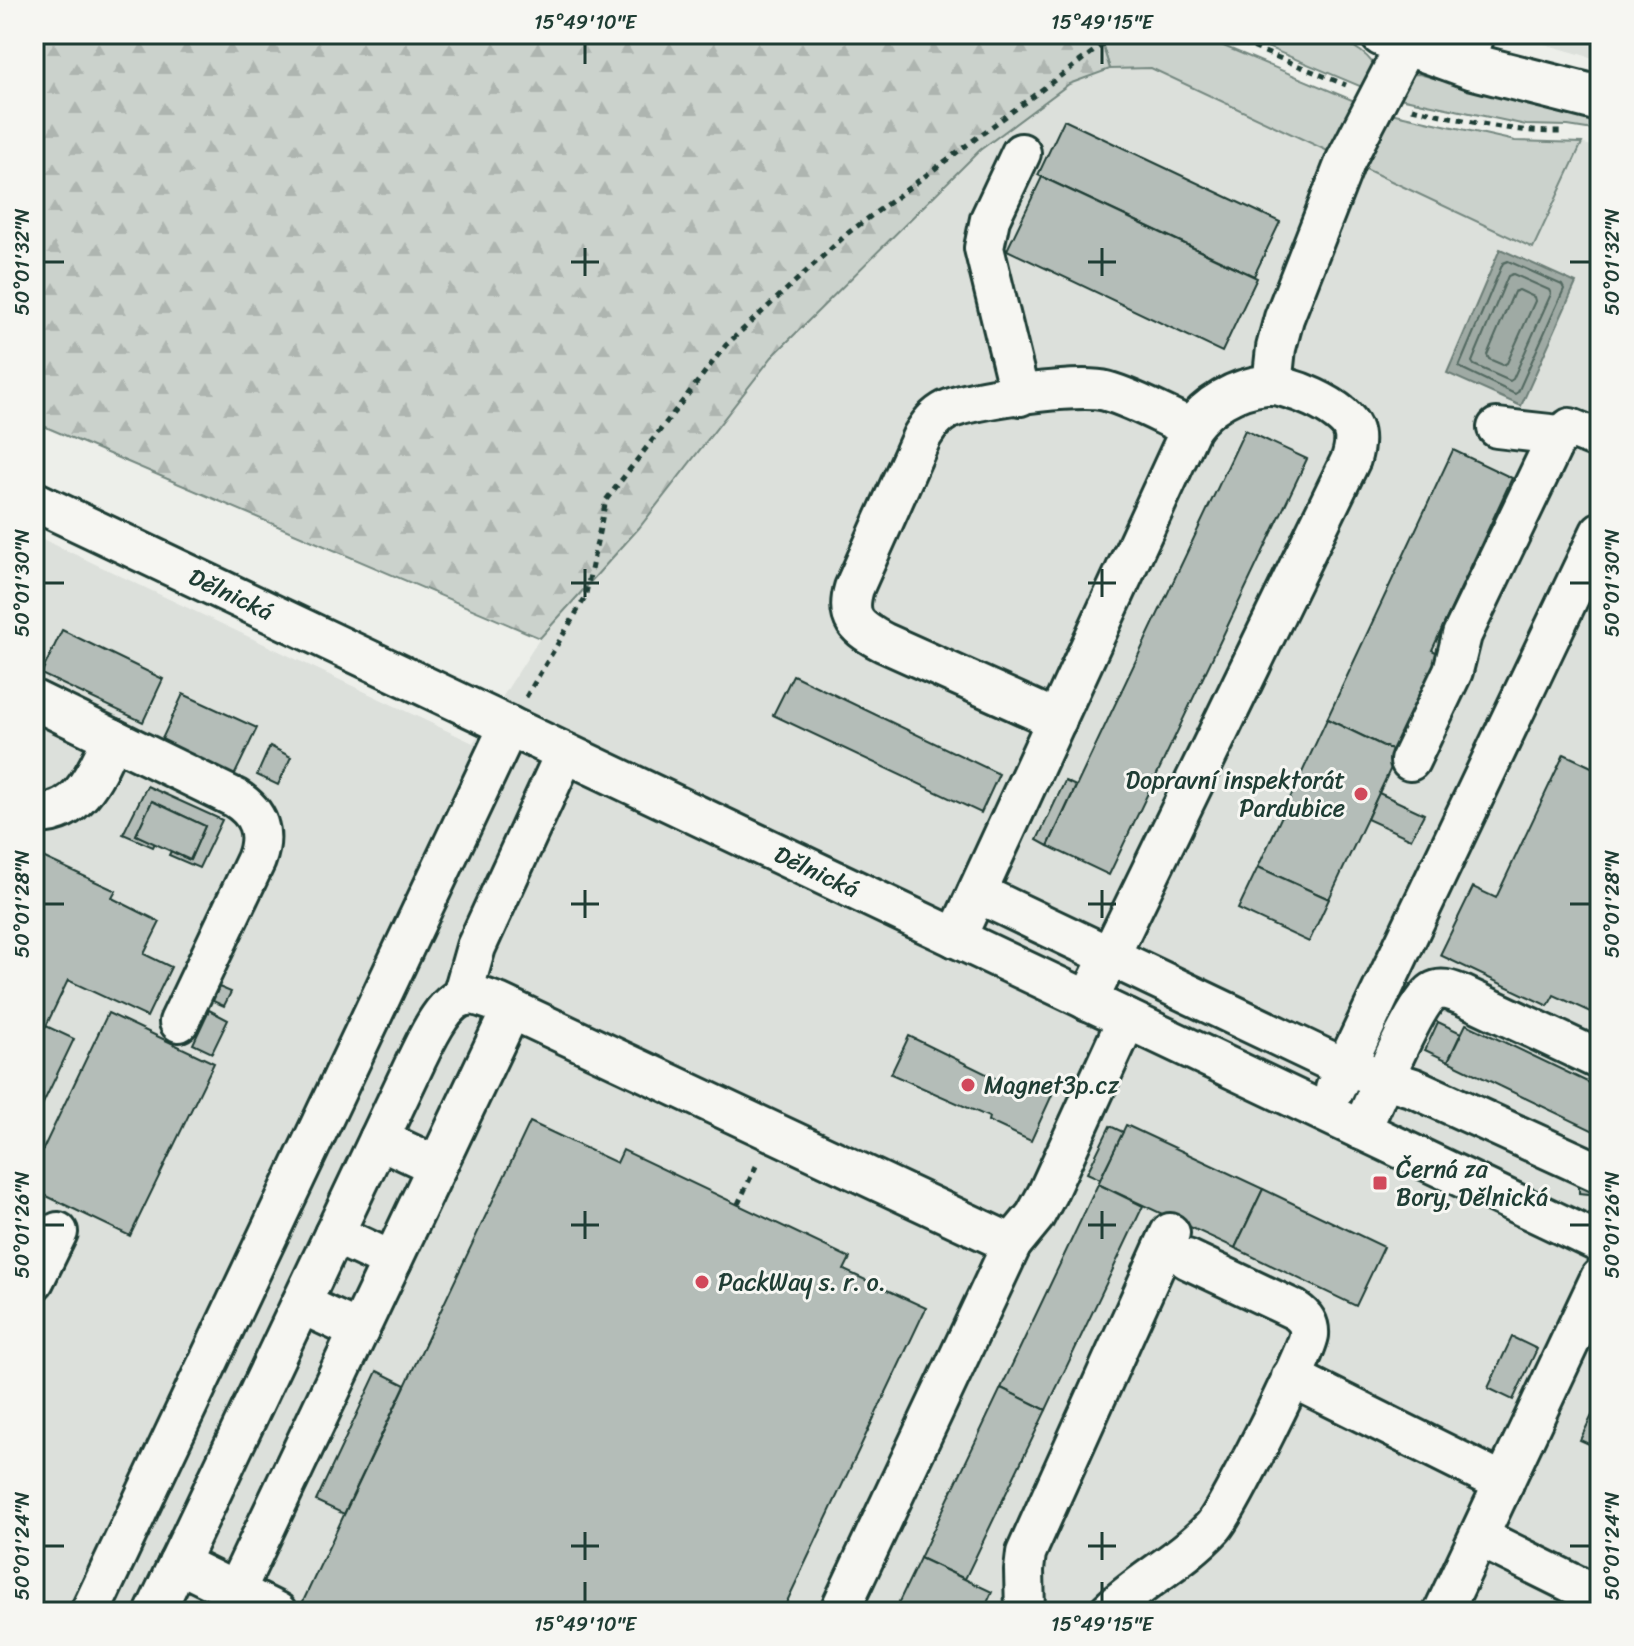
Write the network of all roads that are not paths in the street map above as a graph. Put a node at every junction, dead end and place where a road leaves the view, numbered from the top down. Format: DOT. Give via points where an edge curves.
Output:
graph roads {
  1 [pos="1394,39"];
  2 [pos="1470,49"];
  3 [pos="1600,99"];
  4 [pos="1021,153"];
  5 [pos="1272,385"];
  6 [pos="1020,396"];
  7 [pos="1191,428"];
  8 [pos="1497,428"];
  9 [pos="1559,435"];
  10 [pos="1600,440"];
  11 [pos="34,501"];
  12 [pos="1600,532"];
  13 [pos="34,700"];
  14 [pos="1057,720"];
  15 [pos="509,726"];
  16 [pos="112,738"];
  17 [pos="565,753"];
  18 [pos="1410,761"];
  19 [pos="34,813"];
  20 [pos="977,893"];
  21 [pos="956,938"];
  22 [pos="1110,956"];
  23 [pos="462,996"];
  24 [pos="1088,1001"];
  25 [pos="511,1010"];
  26 [pos="1127,1019"];
  27 [pos="179,1022"];
  28 [pos="1600,1060"];
  29 [pos="1346,1066"];
  30 [pos="1385,1079"];
  31 [pos="1324,1113"];
  32 [pos="1361,1130"];
  33 [pos="379,1139"];
  34 [pos="437,1166"];
  35 [pos="1600,1173"];
  36 [pos="58,1232"];
  37 [pos="334,1234"];
  38 [pos="1600,1243"];
  39 [pos="1012,1244"];
  40 [pos="392,1261"];
  41 [pos="1600,1278"];
  42 [pos="34,1281"];
  43 [pos="301,1304"];
  44 [pos="359,1331"];
  45 [pos="1291,1377"];
  46 [pos="1504,1483"];
  47 [pos="1479,1537"];
  48 [pos="178,1563"];
  49 [pos="235,1592"];
  50 [pos="1600,1597"];
  51 [pos="1449,1610"];
  52 [pos="90,1612"];
  53 [pos="155,1612"];
  54 [pos="277,1612"];
  55 [pos="839,1612"];
  56 [pos="1025,1612"];
  57 [pos="1108,1612"];
  1 -- 2 [label="main road"];
  1 -- 5 [label="street" via="1287,309"];
  2 -- 3 [label="main road"];
  4 -- 6 [label="street" via="990,219 984,248"];
  5 -- 7 [label="street" via="1216,402"];
  5 -- 22 [label="street" via="1343,415 1353,430 1351,459"];
  6 -- 7 [label="street" via="1077,388 1106,391"];
  6 -- 14 [label="street" via="961,405 928,426 854,588 850,610 871,635"];
  7 -- 14 [label="street"];
  8 -- 9 [label="street"];
  9 -- 10 [label="street" via="1570,428"];
  9 -- 18 [label="street" via="1462,635 1453,671"];
  11 -- 15 [label="street, Dělnická"];
  12 -- 29 [label="street"];
  13 -- 16 [label="street"];
  14 -- 20 [label="street"];
  15 -- 17 [label="street, Dělnická"];
  15 -- 52 [label="street"];
  16 -- 19 [label="street" via="82,793 54,812"];
  16 -- 27 [label="street" via="235,798 253,814 262,835 256,860"];
  17 -- 21 [label="street, Dělnická"];
  17 -- 23 [label="street" via="476,947"];
  20 -- 21 [label="street"];
  20 -- 22 [label="street"];
  21 -- 24 [label="street, Dělnická"];
  22 -- 24 [label="street"];
  22 -- 29 [label="street"];
  23 -- 25 [label="street"];
  23 -- 33 [label="street" via="444,1011 426,1040"];
  24 -- 26 [label="street, Dělnická"];
  25 -- 34 [label="street"];
  25 -- 39 [label="street"];
  26 -- 31 [label="street, Dělnická"];
  26 -- 39 [label="street" via="1047,1194"];
  28 -- 30 [label="street" via="1442,989 1424,999"];
  29 -- 30 [label="street"];
  29 -- 31 [label="street"];
  30 -- 32 [label="street"];
  30 -- 35 [label="street"];
  31 -- 32 [label="street, Dělnická"];
  32 -- 38 [label="street, Dělnická"];
  33 -- 34 [label="street"];
  33 -- 37 [label="street"];
  34 -- 40 [label="street"];
  36 -- 42 [label="street"];
  37 -- 40 [label="street"];
  37 -- 43 [label="street"];
  39 -- 55 [label="street"];
  40 -- 44 [label="street"];
  41 -- 46 [label="street"];
  43 -- 44 [label="street"];
  43 -- 48 [label="street"];
  44 -- 49 [label="street"];
  45 -- 46 [label="street"];
  45 -- 56 [label="street" via="1309,1334 1304,1316 1178,1246 1026,1553"];
  45 -- 57 [label="street" via="1215,1526"];
  46 -- 47 [label="street"];
  47 -- 50 [label="street"];
  47 -- 51 [label="street"];
  48 -- 49 [label="street"];
  48 -- 53 [label="street"];
  49 -- 54 [label="street"];
}
